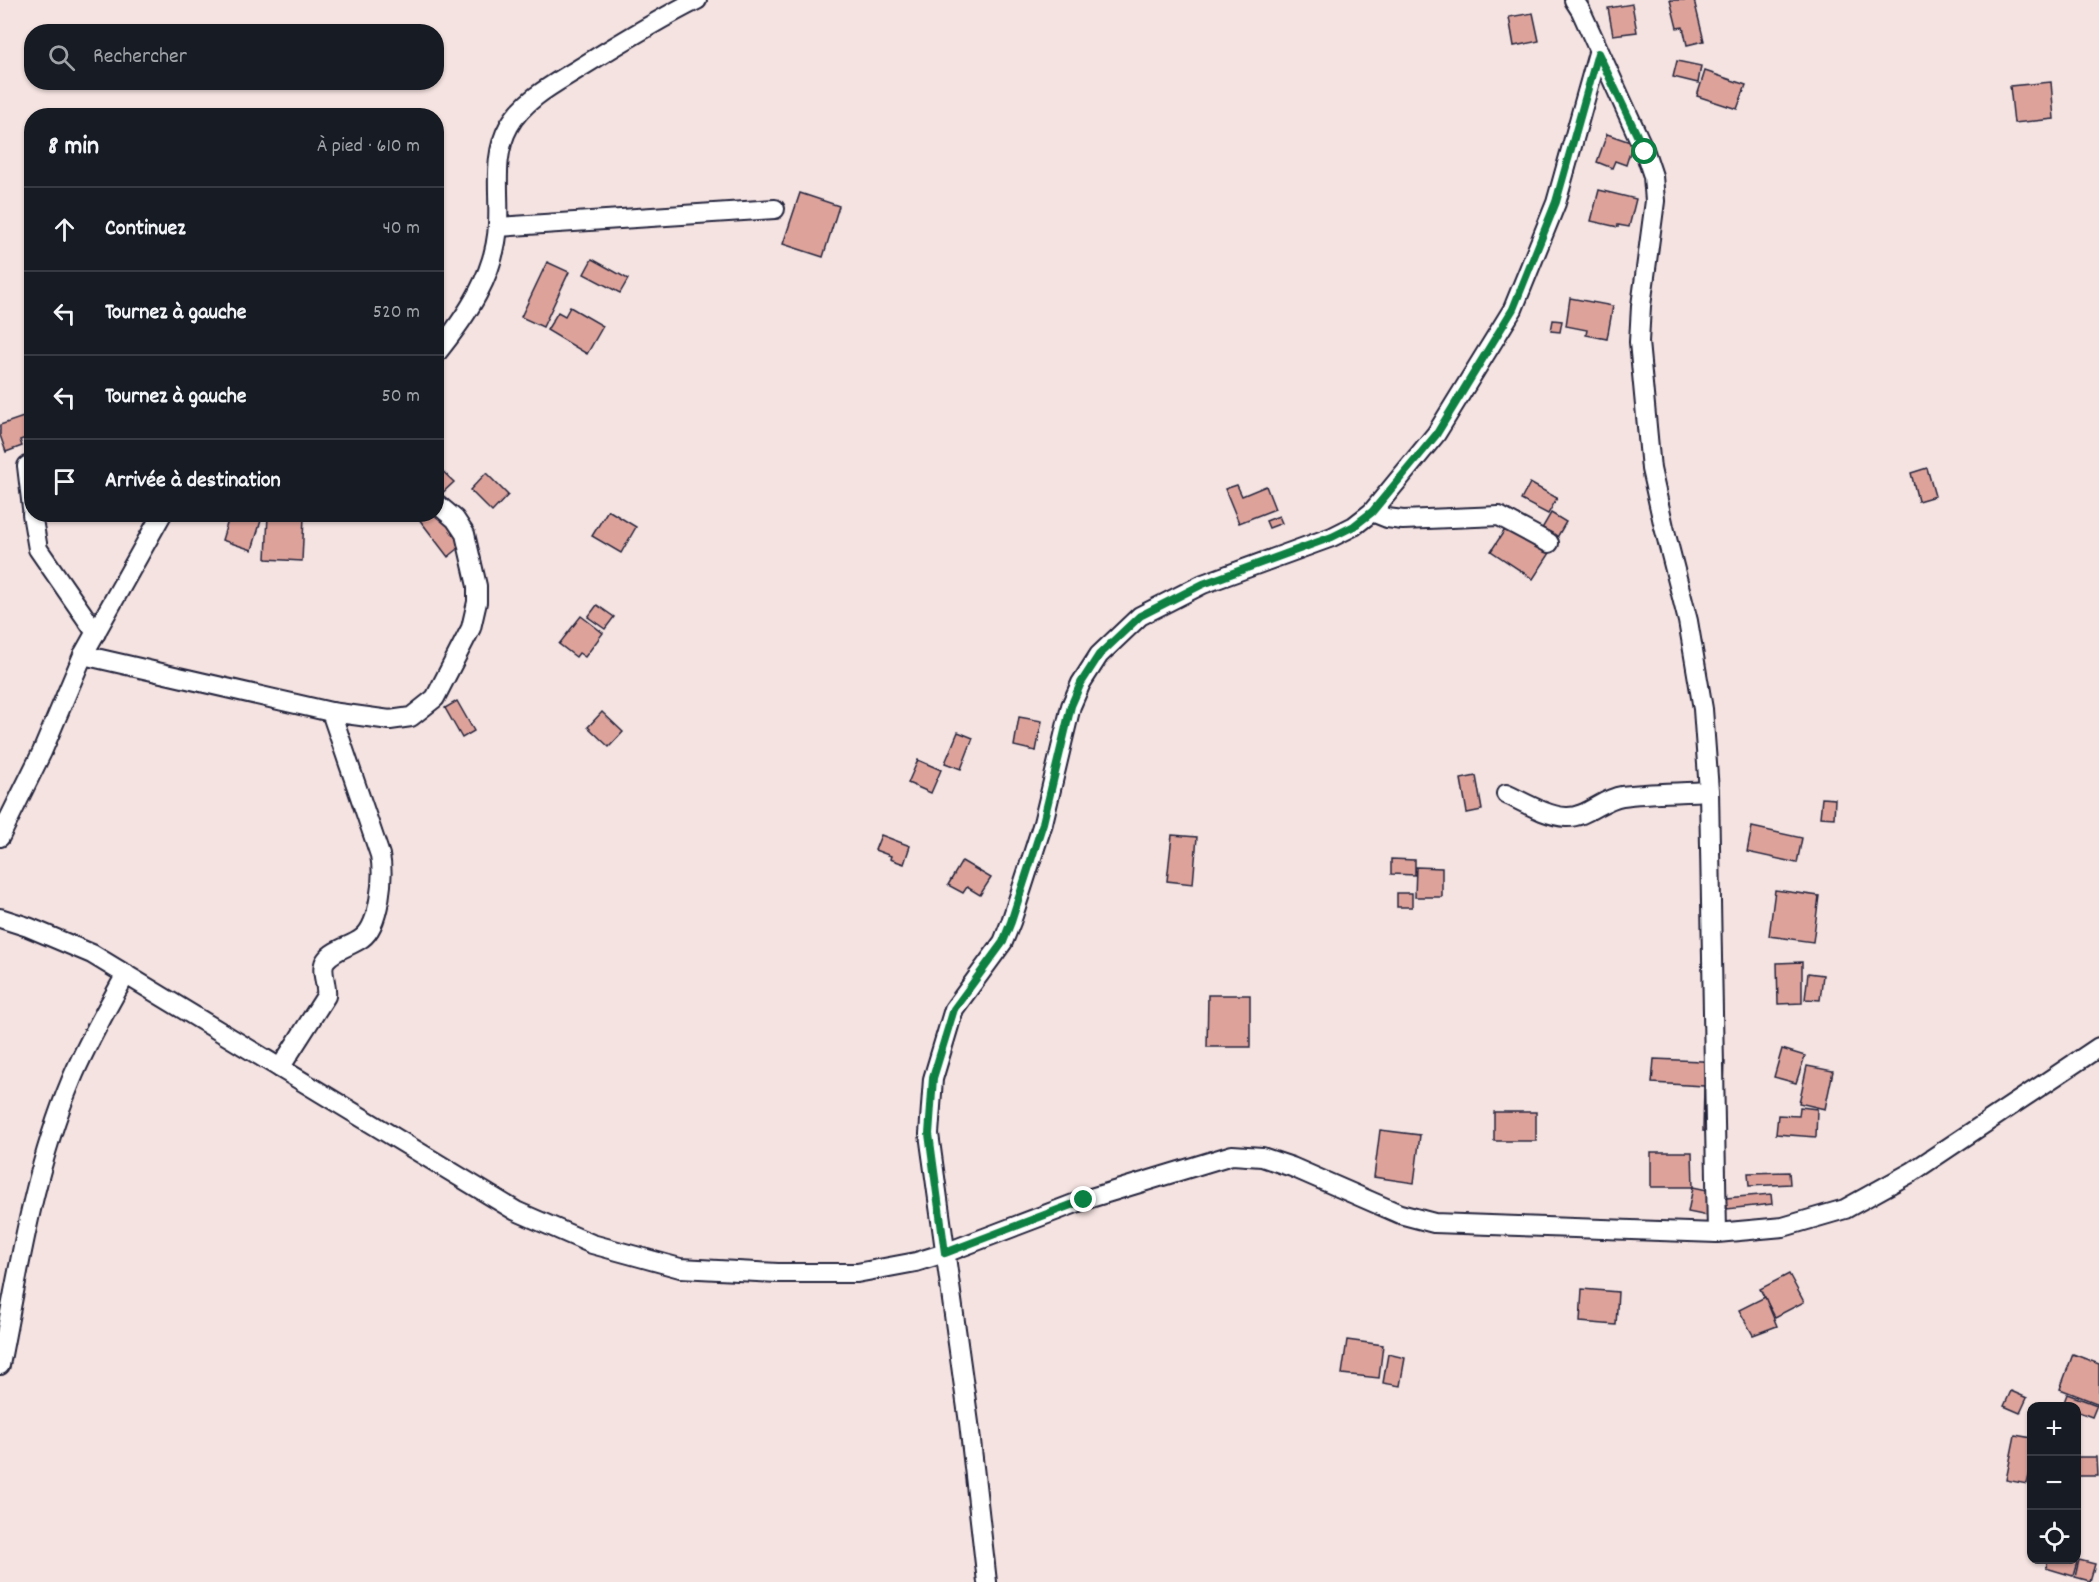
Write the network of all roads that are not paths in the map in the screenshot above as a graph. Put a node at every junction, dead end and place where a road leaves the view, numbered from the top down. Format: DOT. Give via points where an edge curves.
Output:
graph roads {
  1 [pos="697,0"];
  2 [pos="1574,0"];
  3 [pos="1598,53"];
  4 [pos="775,210"];
  5 [pos="498,227"];
  6 [pos="444,344"];
  7 [pos="444,510"];
  8 [pos="1372,512"];
  9 [pos="33,522"];
  10 [pos="158,522"];
  11 [pos="1549,543"];
  12 [pos="96,633"];
  13 [pos="83,655"];
  14 [pos="331,712"];
  15 [pos="1709,791"];
  16 [pos="1506,794"];
  17 [pos="0,837"];
  18 [pos="0,918"];
  19 [pos="126,974"];
  20 [pos="2099,1047"];
  21 [pos="280,1068"];
  22 [pos="1717,1233"];
  23 [pos="945,1253"];
  24 [pos="0,1365"];
  25 [pos="987,1582"];
  1 -- 5 [label="street" via="649,24 529,100 509,126 498,154"];
  2 -- 3 [label="street"];
  3 -- 8 [label="street" via="1556,202 1513,309 1436,435"];
  3 -- 15 [label="street" via="1653,176 1655,201 1640,342 1651,469 1688,621 1703,709"];
  4 -- 5 [label="street"];
  5 -- 6 [label="street" via="488,274 463,321"];
  7 -- 14 [label="street" via="465,534 477,602 471,628 435,698 411,717 390,720"];
  8 -- 11 [label="street" via="1403,520 1499,516"];
  8 -- 23 [label="street" via="1332,537 1203,584 1140,616 1099,655 1081,683 1071,706 1043,823 1011,922 1003,942 954,1009 933,1078 929,1134"];
  9 -- 12 [label="street" via="38,549"];
  10 -- 12 [label="street"];
  12 -- 13 [label="street"];
  13 -- 14 [label="street"];
  13 -- 17 [label="street"];
  14 -- 21 [label="street" via="380,855 382,877 372,928 363,938 326,960 326,996"];
  15 -- 16 [label="street" via="1621,796 1566,817"];
  15 -- 22 [label="street"];
  18 -- 19 [label="street" via="92,954"];
  19 -- 21 [label="street"];
  19 -- 24 [label="street" via="72,1078 57,1118 32,1199"];
  20 -- 22 [label="street" via="1912,1172 1845,1209 1783,1227"];
  21 -- 23 [label="street" via="516,1211 592,1244 680,1268 778,1273 857,1273"];
  22 -- 23 [label="street" via="1434,1223 1400,1214 1292,1167 1262,1157 1232,1155 1084,1200"];
  23 -- 25 [label="street"];
}
